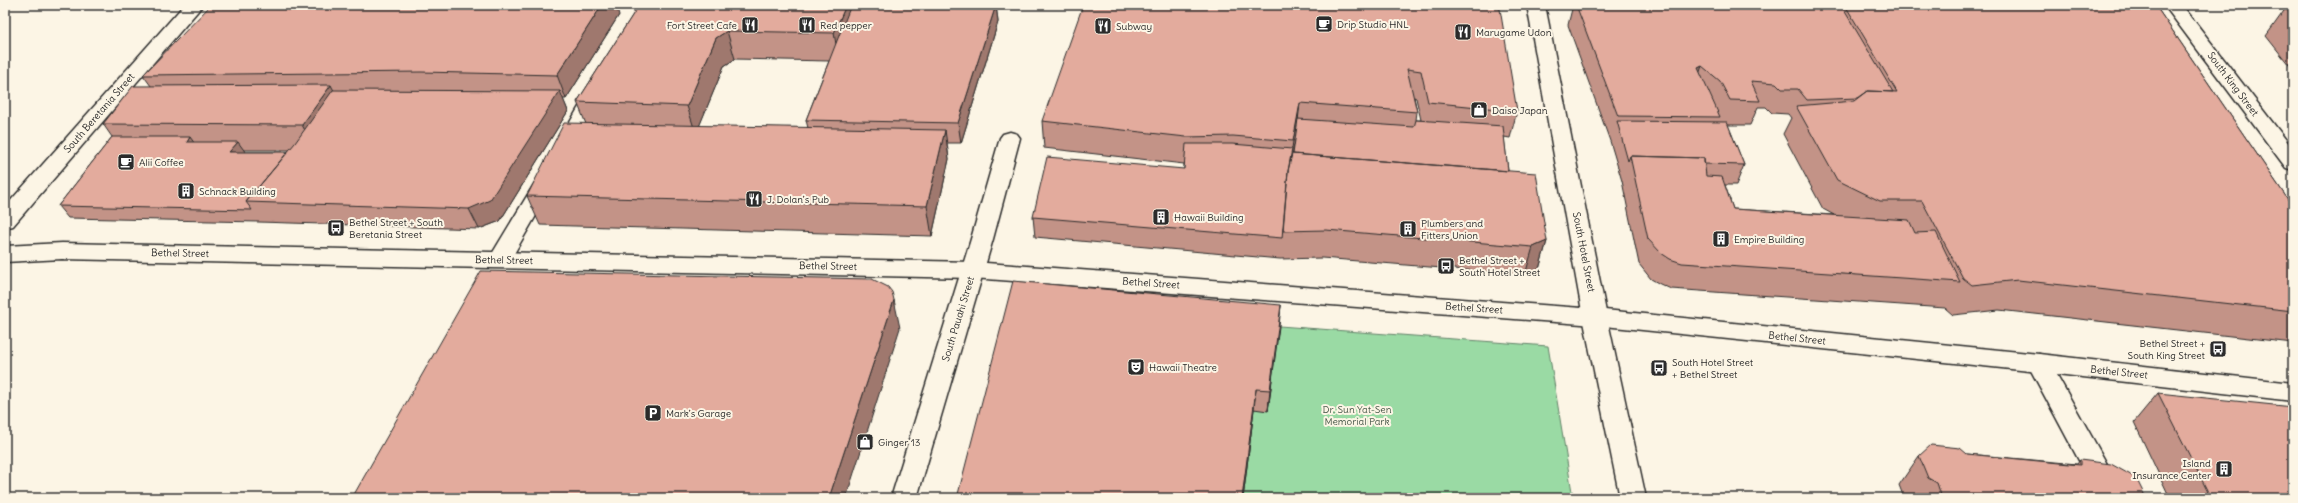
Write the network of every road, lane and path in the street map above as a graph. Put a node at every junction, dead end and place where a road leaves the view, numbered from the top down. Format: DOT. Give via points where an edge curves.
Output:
graph roads {
  1 [pos="194,5"];
  2 [pos="1536,5"];
  3 [pos="2173,5"];
  4 [pos="608,72"];
  5 [pos="1010,138"];
  6 [pos="2293,163"];
  7 [pos="5,221"];
  8 [pos="5,254"];
  9 [pos="500,259"];
  10 [pos="973,270"];
  11 [pos="489,280"];
  12 [pos="1595,317"];
  13 [pos="2039,363"];
  14 [pos="2293,392"];
  15 [pos="904,498"];
  16 [pos="1633,498"];
  17 [pos="2113,498"];
  1 -- 7 [label="main road, South Beretania Street"];
  2 -- 12 [label="main road, South Hotel Street"];
  3 -- 6 [label="main road, South King Street"];
  4 -- 9 [label="main road"];
  5 -- 10 [label="main road, South Pauahi Street"];
  8 -- 9 [label="main road, Bethel Street" via="62,251"];
  9 -- 10 [label="main road, Bethel Street"];
  9 -- 11 [label="main road"];
  10 -- 12 [label="main road, Bethel Street"];
  10 -- 15 [label="main road, South Pauahi Street"];
  12 -- 13 [label="main road, Bethel Street"];
  12 -- 16 [label="main road, South Hotel Street"];
  13 -- 14 [label="main road, Bethel Street"];
  13 -- 17 [label="main road"];
}
